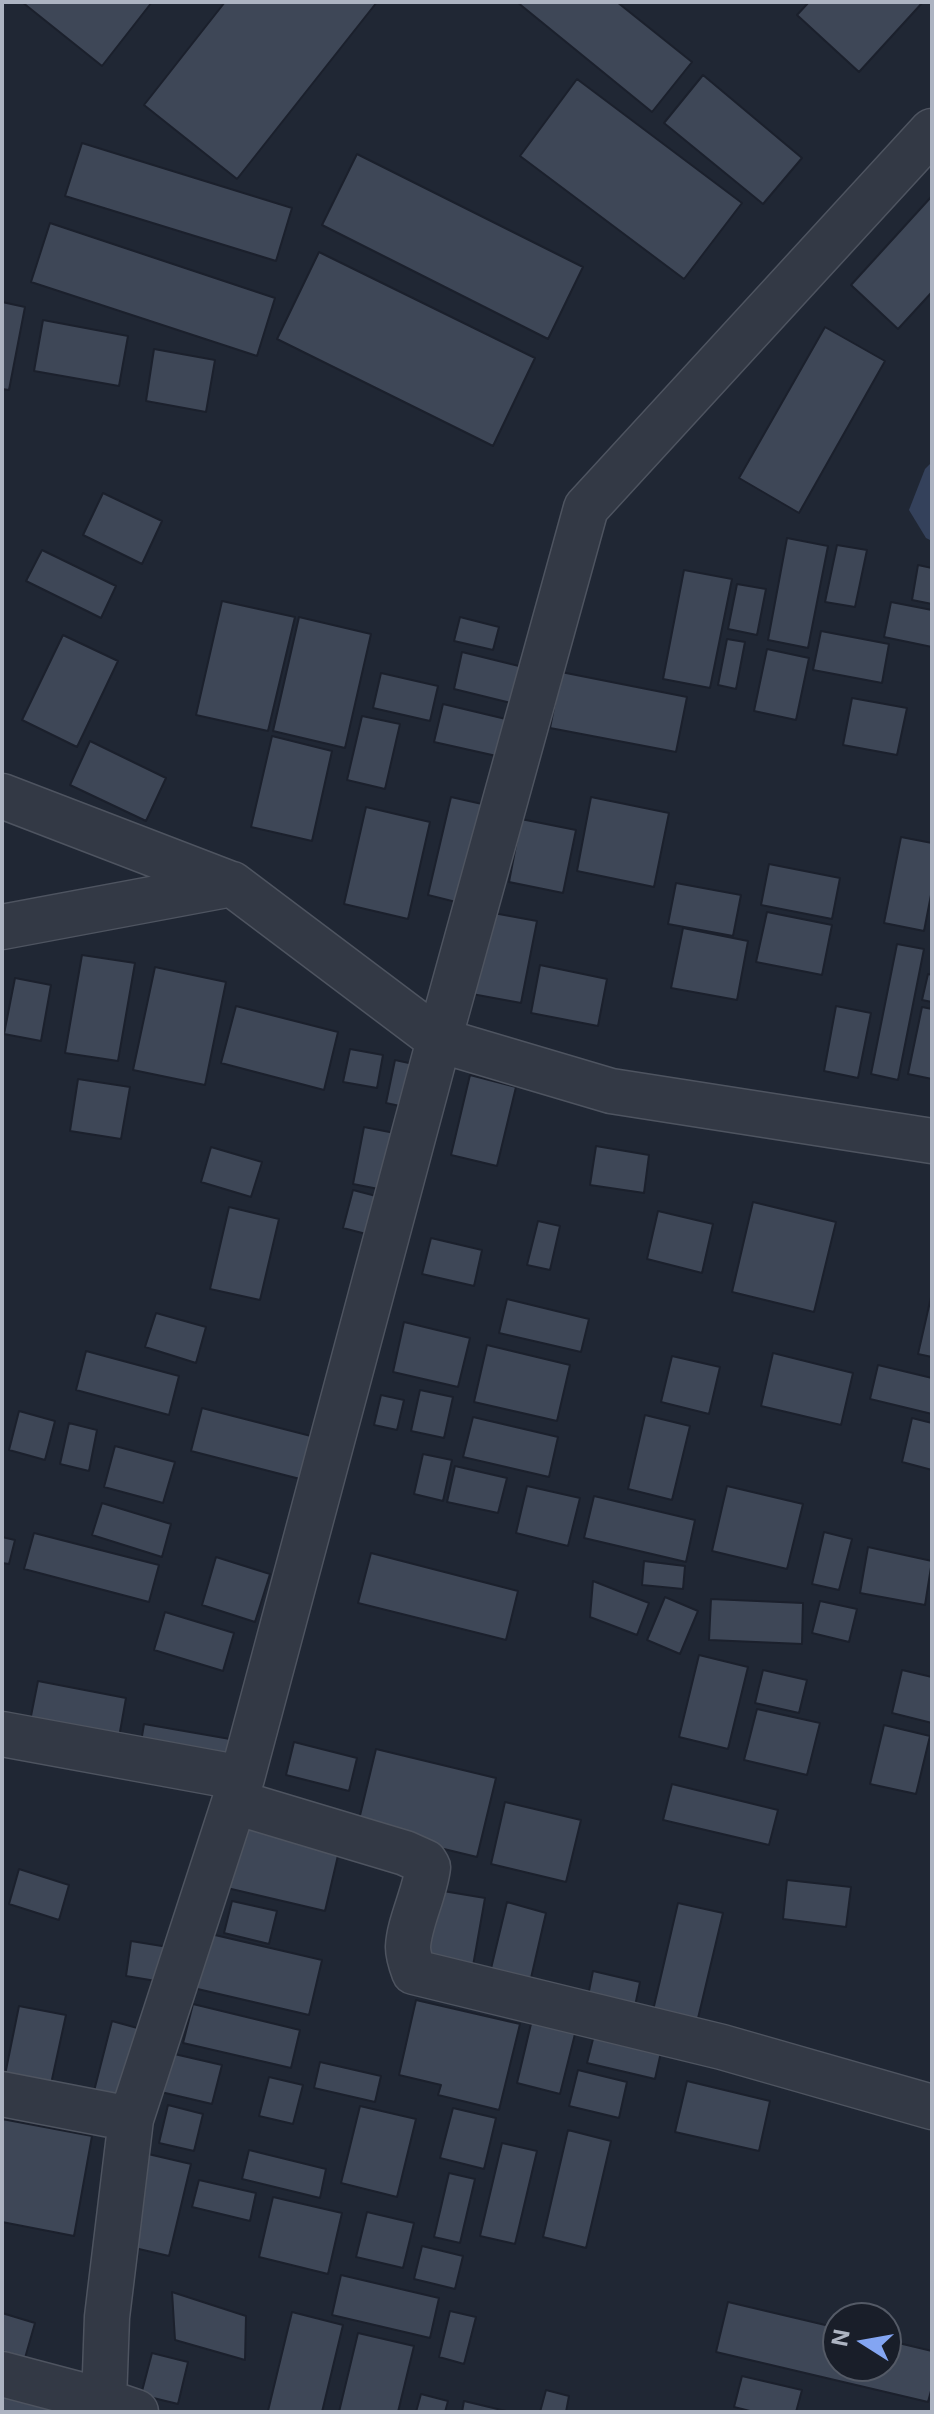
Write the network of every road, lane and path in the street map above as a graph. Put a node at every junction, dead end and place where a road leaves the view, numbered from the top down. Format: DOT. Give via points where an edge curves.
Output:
graph roads {
  1 [pos="932,131"];
  2 [pos="2,796"];
  3 [pos="232,884"];
  4 [pos="2,927"];
  5 [pos="439,1040"];
  6 [pos="932,1141"];
  7 [pos="2,1734"];
  8 [pos="238,1790"];
  9 [pos="2,2094"];
  10 [pos="932,2107"];
  11 [pos="131,2119"];
  12 [pos="2,2374"];
  13 [pos="114,2408"];
  1 -- 5 [label="street" via="586,508"];
  2 -- 3 [label="street"];
  3 -- 4 [label="street"];
  3 -- 5 [label="street"];
  5 -- 6 [label="street" via="611,1091"];
  5 -- 8 [label="street"];
  7 -- 8 [label="street"];
  8 -- 10 [label="street" via="425,1862 427,1879 408,1945 414,1972 722,2047"];
  8 -- 11 [label="street"];
  9 -- 11 [label="street"];
  11 -- 13 [label="street" via="107,2317"];
  12 -- 13 [label="street"];
}
